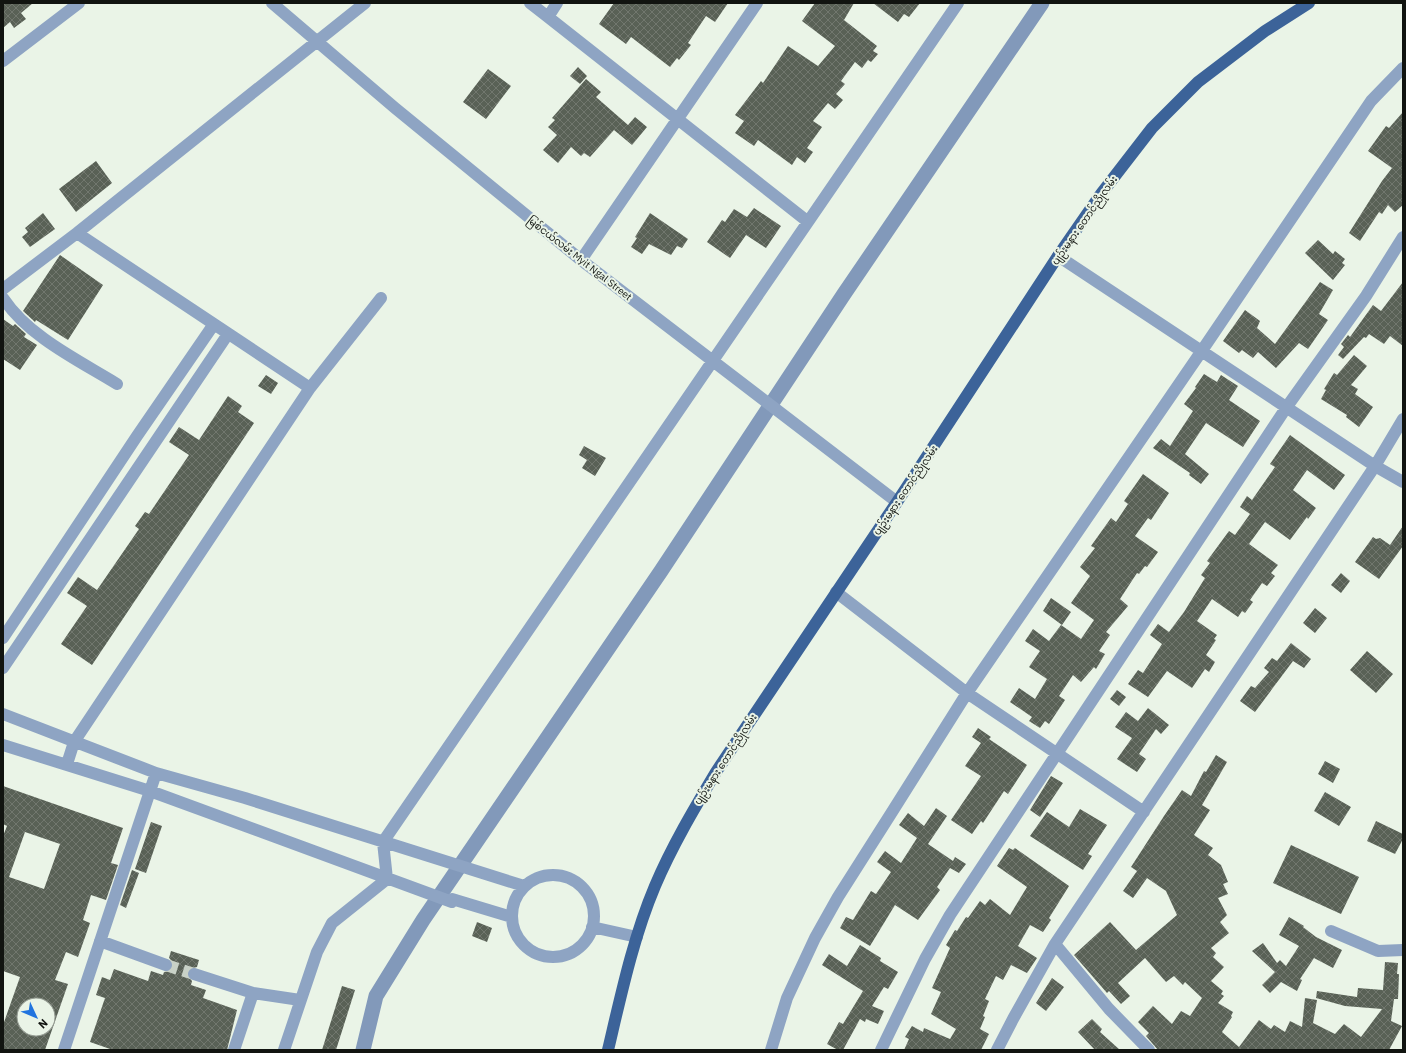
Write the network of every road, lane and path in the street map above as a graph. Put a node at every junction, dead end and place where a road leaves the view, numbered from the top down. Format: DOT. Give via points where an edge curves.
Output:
graph roads {
  1 [pos="79,3"];
  2 [pos="272,3"];
  3 [pos="365,3"];
  4 [pos="530,3"];
  5 [pos="557,3"];
  6 [pos="757,3"];
  7 [pos="958,3"];
  8 [pos="1309,3"];
  9 [pos="548,17"];
  10 [pos="317,41"];
  11 [pos="3,61"];
  12 [pos="1403,68"];
  13 [pos="678,119"];
  14 [pos="807,221"];
  15 [pos="77,233"];
  16 [pos="1403,238"];
  17 [pos="1058,256"];
  18 [pos="581,260"];
  19 [pos="3,289"];
  20 [pos="3,298"];
  21 [pos="381,298"];
  22 [pos="214,324"];
  23 [pos="228,334"];
  24 [pos="1201,352"];
  25 [pos="711,362"];
  26 [pos="117,384"];
  27 [pos="310,388"];
  28 [pos="164,397"];
  29 [pos="179,406"];
  30 [pos="1286,408"];
  31 [pos="1403,419"];
  32 [pos="137,436"];
  33 [pos="152,445"];
  34 [pos="1375,466"];
  35 [pos="1403,482"];
  36 [pos="897,502"];
  37 [pos="60,552"];
  38 [pos="74,561"];
  39 [pos="36,589"];
  40 [pos="836,592"];
  41 [pos="51,598"];
  42 [pos="3,638"];
  43 [pos="3,668"];
  44 [pos="967,693"];
  45 [pos="3,714"];
  46 [pos="74,742"];
  47 [pos="3,745"];
  48 [pos="1056,755"];
  49 [pos="67,764"];
  50 [pos="156,773"];
  51 [pos="150,791"];
  52 [pos="1144,812"];
  53 [pos="383,842"];
  54 [pos="387,879"];
  55 [pos="524,886"];
  56 [pos="512,917"];
  57 [pos="592,927"];
  58 [pos="1331,931"];
  59 [pos="637,936"];
  60 [pos="100,941"];
  61 [pos="1055,944"];
  62 [pos="1403,950"];
  63 [pos="166,965"];
  64 [pos="194,974"];
  65 [pos="253,993"];
  66 [pos="300,1000"];
  67 [pos="64,1050"];
  68 [pos="234,1050"];
  69 [pos="284,1050"];
  70 [pos="608,1050"];
  71 [pos="771,1050"];
  72 [pos="881,1050"];
  73 [pos="997,1050"];
  74 [pos="1149,1050"];
  1 -- 11 [label="street"];
  2 -- 10 [label="street, မြစ်ငယ်လမ်း Myit Ngal Street"];
  3 -- 10 [label="street"];
  4 -- 9 [label="street"];
  5 -- 9 [label="street"];
  6 -- 13 [label="street"];
  7 -- 14 [label="street"];
  8 -- 17 [label="main road, ပျဉ်းမနား တောင်ညိုလမ်း" via="1265,31 1198,82 1152,128 1101,194"];
  9 -- 13 [label="street"];
  10 -- 15 [label="street"];
  10 -- 18 [label="street, မြစ်ငယ်လမ်း Myit Ngal Street"];
  12 -- 24 [label="street" via="1371,100"];
  13 -- 14 [label="street"];
  13 -- 18 [label="street"];
  14 -- 25 [label="street"];
  15 -- 19 [label="street"];
  15 -- 22 [label="street"];
  16 -- 30 [label="street" via="1366,296"];
  17 -- 24 [label="street"];
  17 -- 36 [label="main road, ပျဉ်းမနား တောင်ညိုလမ်း"];
  18 -- 25 [label="street, မြစ်ငယ်လမ်း Myit Ngal Street"];
  20 -- 26 [label="street" via="30,327"];
  21 -- 27 [label="street"];
  22 -- 23 [label="street"];
  22 -- 28 [label="street"];
  23 -- 27 [label="street"];
  23 -- 29 [label="street"];
  24 -- 30 [label="street"];
  24 -- 44 [label="street"];
  25 -- 36 [label="street, မြစ်ငယ်လမ်း Myit Ngal Street"];
  25 -- 53 [label="street"];
  27 -- 46 [label="street"];
  28 -- 29 [label="street"];
  28 -- 32 [label="street"];
  29 -- 33 [label="street"];
  30 -- 34 [label="street"];
  30 -- 48 [label="street"];
  31 -- 34 [label="street"];
  32 -- 33 [label="street"];
  32 -- 37 [label="street"];
  33 -- 38 [label="street"];
  34 -- 35 [label="street"];
  34 -- 52 [label="street"];
  36 -- 40 [label="main road, ပျဉ်းမနား တောင်ညိုလမ်း"];
  37 -- 38 [label="street"];
  37 -- 39 [label="street"];
  38 -- 41 [label="street"];
  39 -- 41 [label="street"];
  39 -- 42 [label="street"];
  40 -- 44 [label="street"];
  40 -- 59 [label="main road, ပျဉ်းမနား တောင်ညိုလမ်း" via="692,811 655,886"];
  41 -- 43 [label="street"];
  44 -- 48 [label="street"];
  44 -- 71 [label="street" via="846,884 815,938 787,998"];
  45 -- 46 [label="street"];
  46 -- 49 [label="street"];
  46 -- 50 [label="street"];
  47 -- 49 [label="street"];
  48 -- 52 [label="street"];
  48 -- 72 [label="street" via="950,915 925,959"];
  49 -- 51 [label="street"];
  50 -- 51 [label="street"];
  50 -- 53 [label="street"];
  51 -- 54 [label="street"];
  51 -- 60 [label="street"];
  52 -- 61 [label="street"];
  53 -- 54 [label="street"];
  53 -- 55 [label="street"];
  54 -- 56 [label="street"];
  54 -- 66 [label="street" via="332,923 317,952"];
  55 -- 56 [label="street" via="515,900"];
  55 -- 57 [label="street" via="535,878 548,875 562,875 574,880 591,900 594,914"];
  56 -- 57 [label="street" via="514,930 520,941 530,950 554,957 578,948 587,939"];
  57 -- 59 [label="street"];
  58 -- 62 [label="street" via="1378,951"];
  59 -- 70 [label="main road, ပျဉ်းမနား တောင်ညိုလမ်း"];
  60 -- 63 [label="street"];
  60 -- 67 [label="street"];
  61 -- 73 [label="street"];
  61 -- 74 [label="street" via="1109,1010"];
  64 -- 65 [label="street"];
  65 -- 66 [label="street"];
  65 -- 68 [label="street"];
  66 -- 69 [label="street"];
}
